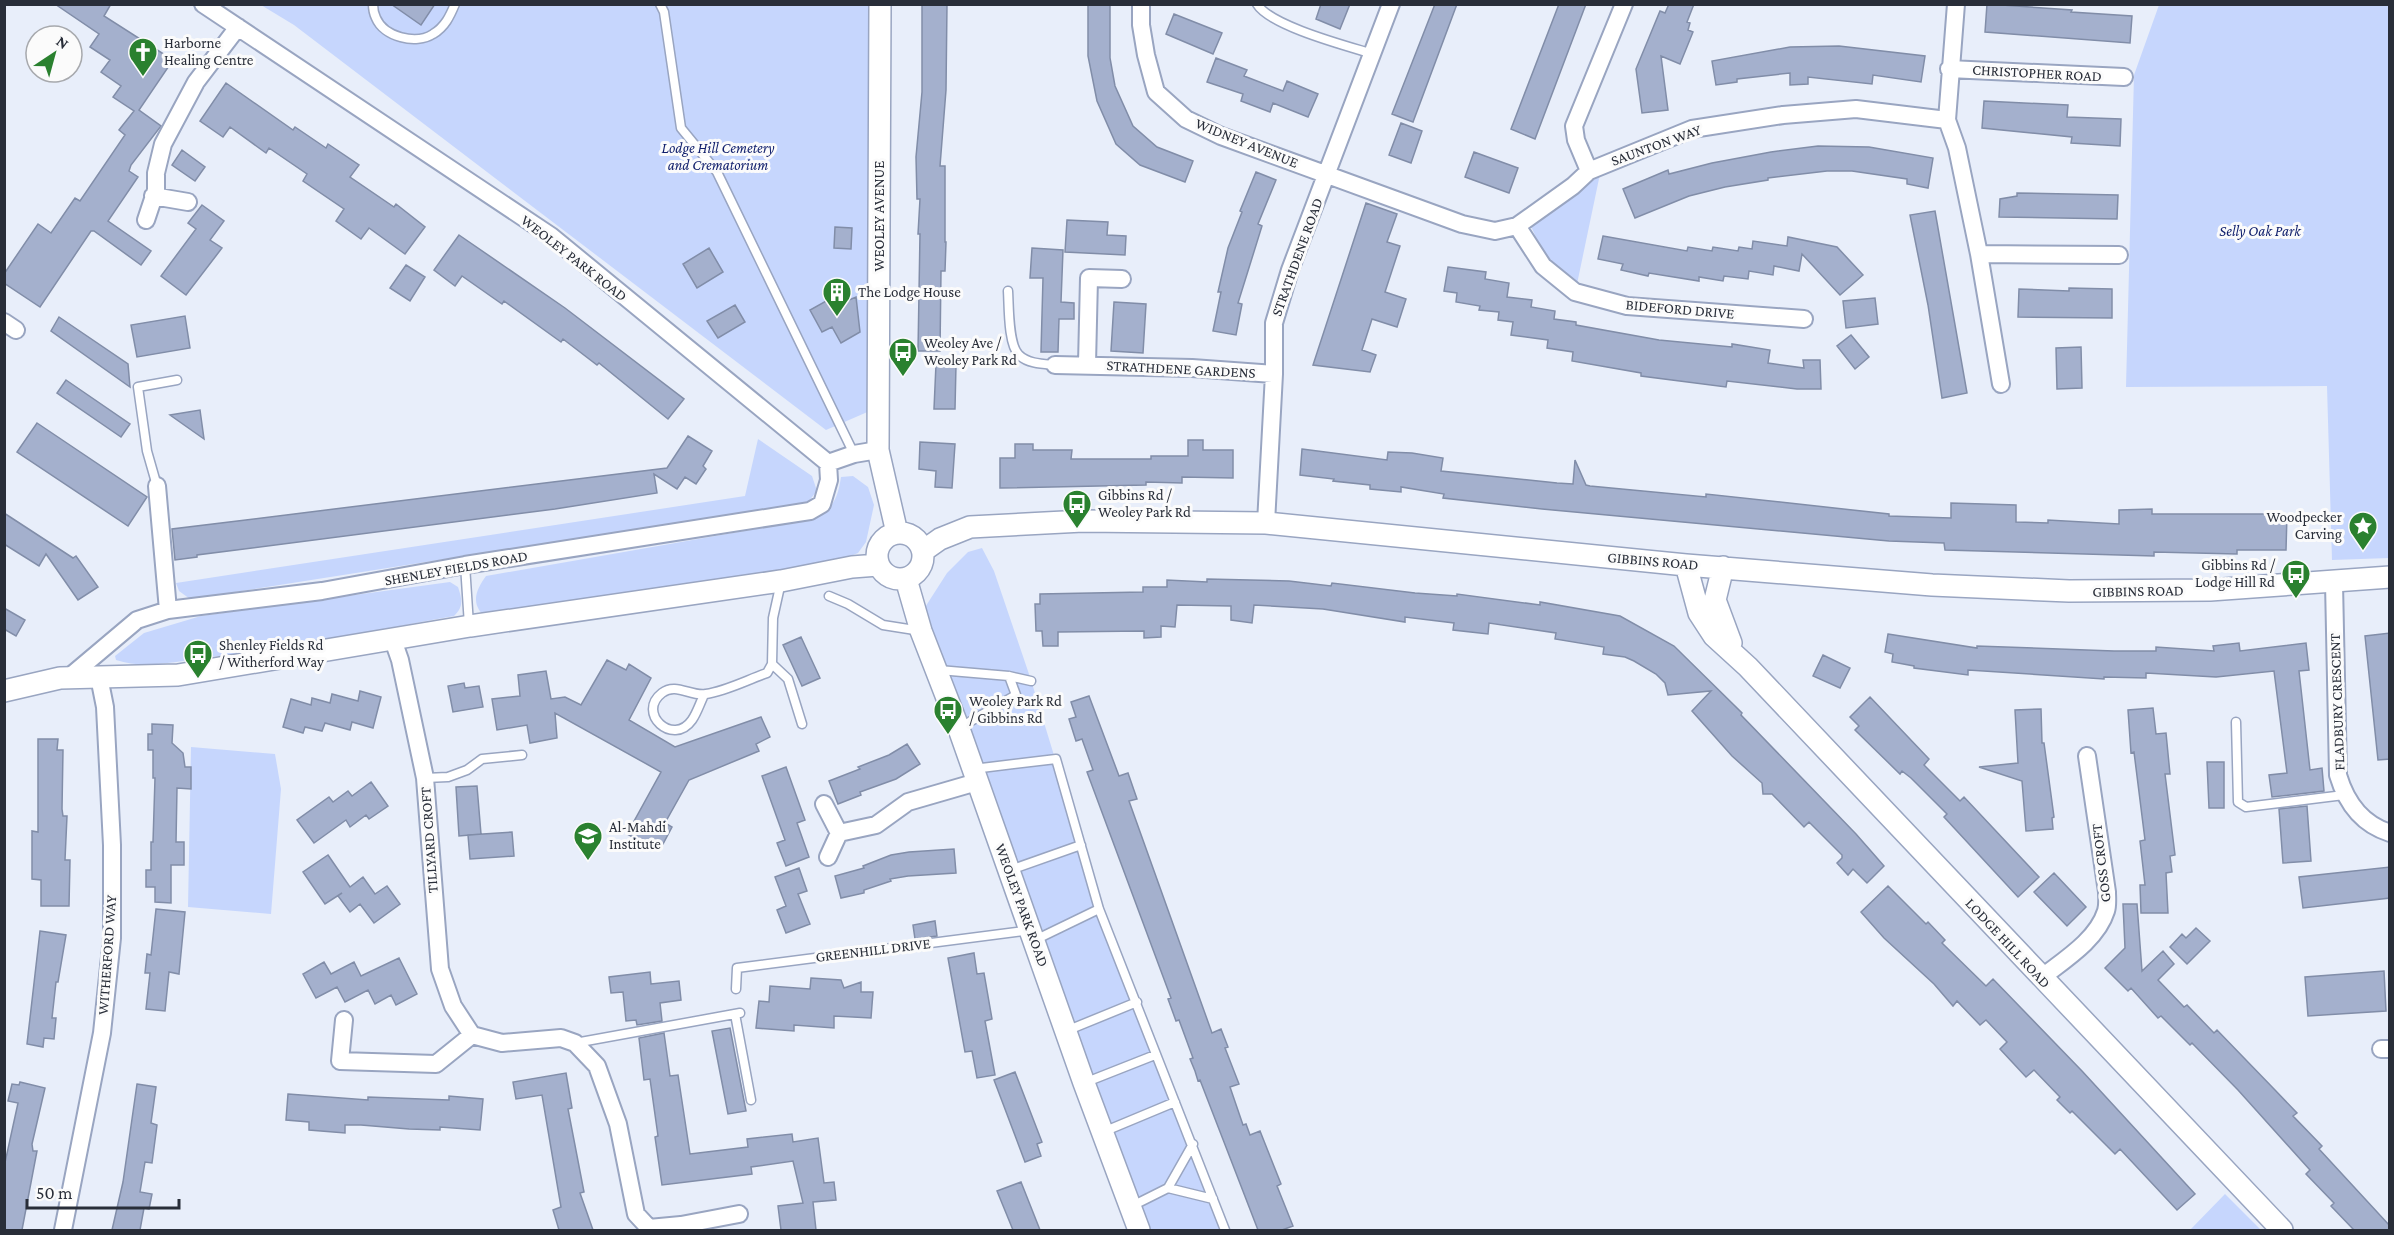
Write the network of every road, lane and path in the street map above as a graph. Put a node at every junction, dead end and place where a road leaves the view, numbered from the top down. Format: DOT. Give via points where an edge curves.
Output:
graph roads {
  1 [pos="203,4"];
  2 [pos="373,4"];
  3 [pos="456,4"];
  4 [pos="660,4"];
  5 [pos="880,4"];
  6 [pos="1141,4"];
  7 [pos="1257,4"];
  8 [pos="1391,4"];
  9 [pos="1623,4"];
  10 [pos="1956,4"];
  11 [pos="238,27"];
  12 [pos="1373,54"];
  13 [pos="1949,69"];
  14 [pos="2124,77"];
  15 [pos="1947,120"];
  16 [pos="1589,171"];
  17 [pos="1328,174"];
  18 [pos="153,196"];
  19 [pos="188,202"];
  20 [pos="146,220"];
  21 [pos="1517,226"];
  22 [pos="1979,254"];
  23 [pos="2119,255"];
  24 [pos="1122,279"];
  25 [pos="1008,291"];
  26 [pos="1804,319"];
  27 [pos="1087,364"];
  28 [pos="1055,365"];
  29 [pos="1274,374"];
  30 [pos="177,380"];
  31 [pos="2001,384"];
  32 [pos="878,450"];
  33 [pos="854,454"];
  34 [pos="828,463"];
  35 [pos="156,486"];
  36 [pos="1266,523"];
  37 [pos="897,533"];
  38 [pos="922,551"];
  39 [pos="1686,565"];
  40 [pos="465,566"];
  41 [pos="878,566"];
  42 [pos="1724,567"];
  43 [pos="2390,577"];
  44 [pos="906,579"];
  45 [pos="781,581"];
  46 [pos="2334,583"];
  47 [pos="829,596"];
  48 [pos="168,610"];
  49 [pos="470,626"];
  50 [pos="921,631"];
  51 [pos="393,640"];
  52 [pos="1735,654"];
  53 [pos="772,664"];
  54 [pos="936,670"];
  55 [pos="1009,676"];
  56 [pos="99,677"];
  57 [pos="67,678"];
  58 [pos="1031,681"];
  59 [pos="4,691"];
  60 [pos="704,695"];
  61 [pos="2236,722"];
  62 [pos="802,724"];
  63 [pos="959,729"];
  64 [pos="522,755"];
  65 [pos="2087,756"];
  66 [pos="975,776"];
  67 [pos="425,778"];
  68 [pos="2344,795"];
  69 [pos="824,804"];
  70 [pos="839,833"];
  71 [pos="2390,833"];
  72 [pos="1081,845"];
  73 [pos="828,857"];
  74 [pos="1010,870"];
  75 [pos="1099,909"];
  76 [pos="1033,935"];
  77 [pos="2041,978"];
  78 [pos="736,989"];
  79 [pos="1137,1002"];
  80 [pos="344,1020"];
  81 [pos="1066,1031"];
  82 [pos="472,1035"];
  83 [pos="575,1043"];
  84 [pos="1155,1055"];
  85 [pos="1084,1083"];
  86 [pos="751,1100"];
  87 [pos="1175,1102"];
  88 [pos="1102,1132"];
  89 [pos="1192,1144"];
  90 [pos="1168,1188"];
  91 [pos="1213,1199"];
  92 [pos="1130,1207"];
  93 [pos="739,1214"];
  94 [pos="63,1230"];
  95 [pos="1139,1230"];
  96 [pos="1225,1230"];
  97 [pos="2282,1230"];
  1 -- 11 [label="street, WEOLEY PARK ROAD"];
  2 -- 3 [label="lane" via="376,19 387,31 419,39 445,24"];
  4 -- 33 [label="lane" via="681,128 717,172"];
  5 -- 32 [label="street, WEOLEY AVENUE"];
  6 -- 17 [label="street, WIDNEY AVENUE" via="1146,55 1156,92 1186,119 1221,136"];
  7 -- 12 [label="lane" via="1264,14"];
  8 -- 12 [label="street, STRATHDENE ROAD"];
  9 -- 16 [label="street" via="1575,126 1576,140"];
  10 -- 13 [label="street, CHRISTOPHER ROAD"];
  11 -- 18 [label="street" via="196,82 163,144"];
  11 -- 34 [label="street, WEOLEY PARK ROAD" via="551,236"];
  12 -- 17 [label="street, STRATHDENE ROAD"];
  13 -- 14 [label="street, CHRISTOPHER ROAD"];
  13 -- 15 [label="street, CHRISTOPHER ROAD"];
  15 -- 16 [label="street, SAUNTON WAY" via="1856,109 1783,115 1692,129"];
  15 -- 22 [label="street" via="1957,148"];
  16 -- 21 [label="street, SAUNTON WAY"];
  17 -- 21 [label="street, SAUNTON WAY" via="1462,224 1495,231"];
  17 -- 29 [label="street, STRATHDENE ROAD" via="1290,270 1274,323"];
  18 -- 19 [label="street"];
  18 -- 20 [label="street"];
  21 -- 26 [label="street, BIDEFORD DRIVE" via="1543,266 1575,292 1627,306"];
  22 -- 23 [label="street"];
  22 -- 31 [label="street"];
  24 -- 27 [label="street, STRATHDENE GARDENS" via="1089,278"];
  25 -- 28 [label="lane" via="1013,345 1019,355"];
  27 -- 28 [label="street, STRATHDENE GARDENS"];
  27 -- 29 [label="street, STRATHDENE GARDENS"];
  29 -- 36 [label="street, STRATHDENE ROAD"];
  30 -- 35 [label="lane" via="138,387"];
  32 -- 33 [label="street"];
  32 -- 37 [label="street, WEOLEY AVENUE"];
  33 -- 34 [label="street"];
  34 -- 40 [label="street, SHENLEY FIELDS ROAD" via="829,480 822,504 810,511"];
  35 -- 48 [label="street"];
  36 -- 38 [label="street, GIBBINS ROAD" via="1083,521 970,527"];
  36 -- 39 [label="street, GIBBINS ROAD"];
  37 -- 38 [label="street" via="916,539"];
  37 -- 41 [label="street" via="880,544"];
  38 -- 44 [label="street" via="922,565"];
  39 -- 42 [label="street, GIBBINS ROAD"];
  39 -- 52 [label="street, LODGE HILL ROAD" via="1700,613 1714,636"];
  40 -- 48 [label="street, SHENLEY FIELDS ROAD" via="322,591"];
  40 -- 49 [label="lane"];
  41 -- 44 [label="street" via="887,575"];
  41 -- 45 [label="street, SHENLEY FIELDS ROAD"];
  42 -- 46 [label="street, GIBBINS ROAD" via="1932,585 2069,591 2210,590"];
  42 -- 52 [label="street, LODGE HILL ROAD" via="1715,600"];
  43 -- 46 [label="street, GIBBINS ROAD"];
  44 -- 50 [label="street, WEOLEY PARK ROAD"];
  45 -- 49 [label="street, SHENLEY FIELDS ROAD"];
  45 -- 53 [label="lane" via="773,618"];
  46 -- 68 [label="street, FLADBURY CRESCENT" via="2338,775"];
  47 -- 50 [label="lane" via="883,625"];
  48 -- 57 [label="street, SHENLEY FIELDS ROAD" via="137,620"];
  49 -- 51 [label="street, SHENLEY FIELDS ROAD"];
  50 -- 54 [label="street, WEOLEY PARK ROAD"];
  51 -- 56 [label="street, SHENLEY FIELDS ROAD" via="178,675"];
  51 -- 67 [label="street, TILLYARD CROFT"];
  52 -- 77 [label="street, LODGE HILL ROAD"];
  53 -- 60 [label="lane" via="767,673"];
  53 -- 62 [label="lane" via="788,679"];
  54 -- 55 [label="lane"];
  54 -- 63 [label="street, WEOLEY PARK ROAD"];
  55 -- 58 [label="lane"];
  55 -- 63 [label="lane" via="1016,695"];
  56 -- 57 [label="street, SHENLEY FIELDS ROAD"];
  56 -- 94 [label="street, WITHERFORD WAY" via="105,707 112,845 112,938 102,1032"];
  57 -- 59 [label="street, SHENLEY FIELDS ROAD" via="58,684"];
  60 -- 60 [label="lane" via="677,688 664,691 657,697 653,716 668,730 684,728 692,721"];
  61 -- 68 [label="lane" via="2238,802 2246,807"];
  63 -- 66 [label="street, WEOLEY PARK ROAD"];
  64 -- 67 [label="lane" via="482,759 448,777"];
  65 -- 77 [label="street, GOSS CROFT" via="2107,909 2083,944"];
  66 -- 70 [label="street" via="908,802 876,825"];
  66 -- 72 [label="lane" via="1056,759"];
  66 -- 74 [label="street, WEOLEY PARK ROAD"];
  67 -- 82 [label="street, TILLYARD CROFT" via="440,969 453,1006"];
  68 -- 71 [label="street, FLADBURY CRESCENT" via="2364,820"];
  69 -- 70 [label="street"];
  70 -- 73 [label="street"];
  72 -- 74 [label="lane"];
  72 -- 75 [label="lane"];
  74 -- 76 [label="street, WEOLEY PARK ROAD"];
  75 -- 76 [label="lane"];
  75 -- 79 [label="lane"];
  76 -- 78 [label="lane, GREENHILL DRIVE" via="737,968"];
  76 -- 81 [label="street, WEOLEY PARK ROAD"];
  77 -- 97 [label="street, LODGE HILL ROAD"];
  79 -- 81 [label="lane"];
  79 -- 84 [label="lane"];
  80 -- 82 [label="street" via="340,1062 436,1064"];
  81 -- 85 [label="street, WEOLEY PARK ROAD"];
  82 -- 83 [label="street" via="502,1043 561,1038"];
  83 -- 86 [label="lane" via="738,1014"];
  83 -- 93 [label="street" via="597,1066 618,1124 636,1215 649,1228"];
  84 -- 85 [label="lane"];
  84 -- 87 [label="lane"];
  85 -- 88 [label="street, WEOLEY PARK ROAD"];
  87 -- 88 [label="lane"];
  87 -- 89 [label="lane"];
  88 -- 92 [label="street, WEOLEY PARK ROAD"];
  89 -- 90 [label="lane"];
  89 -- 91 [label="lane"];
  90 -- 91 [label="lane"];
  90 -- 92 [label="lane"];
  91 -- 96 [label="lane"];
  92 -- 95 [label="street, WEOLEY PARK ROAD"];
}
